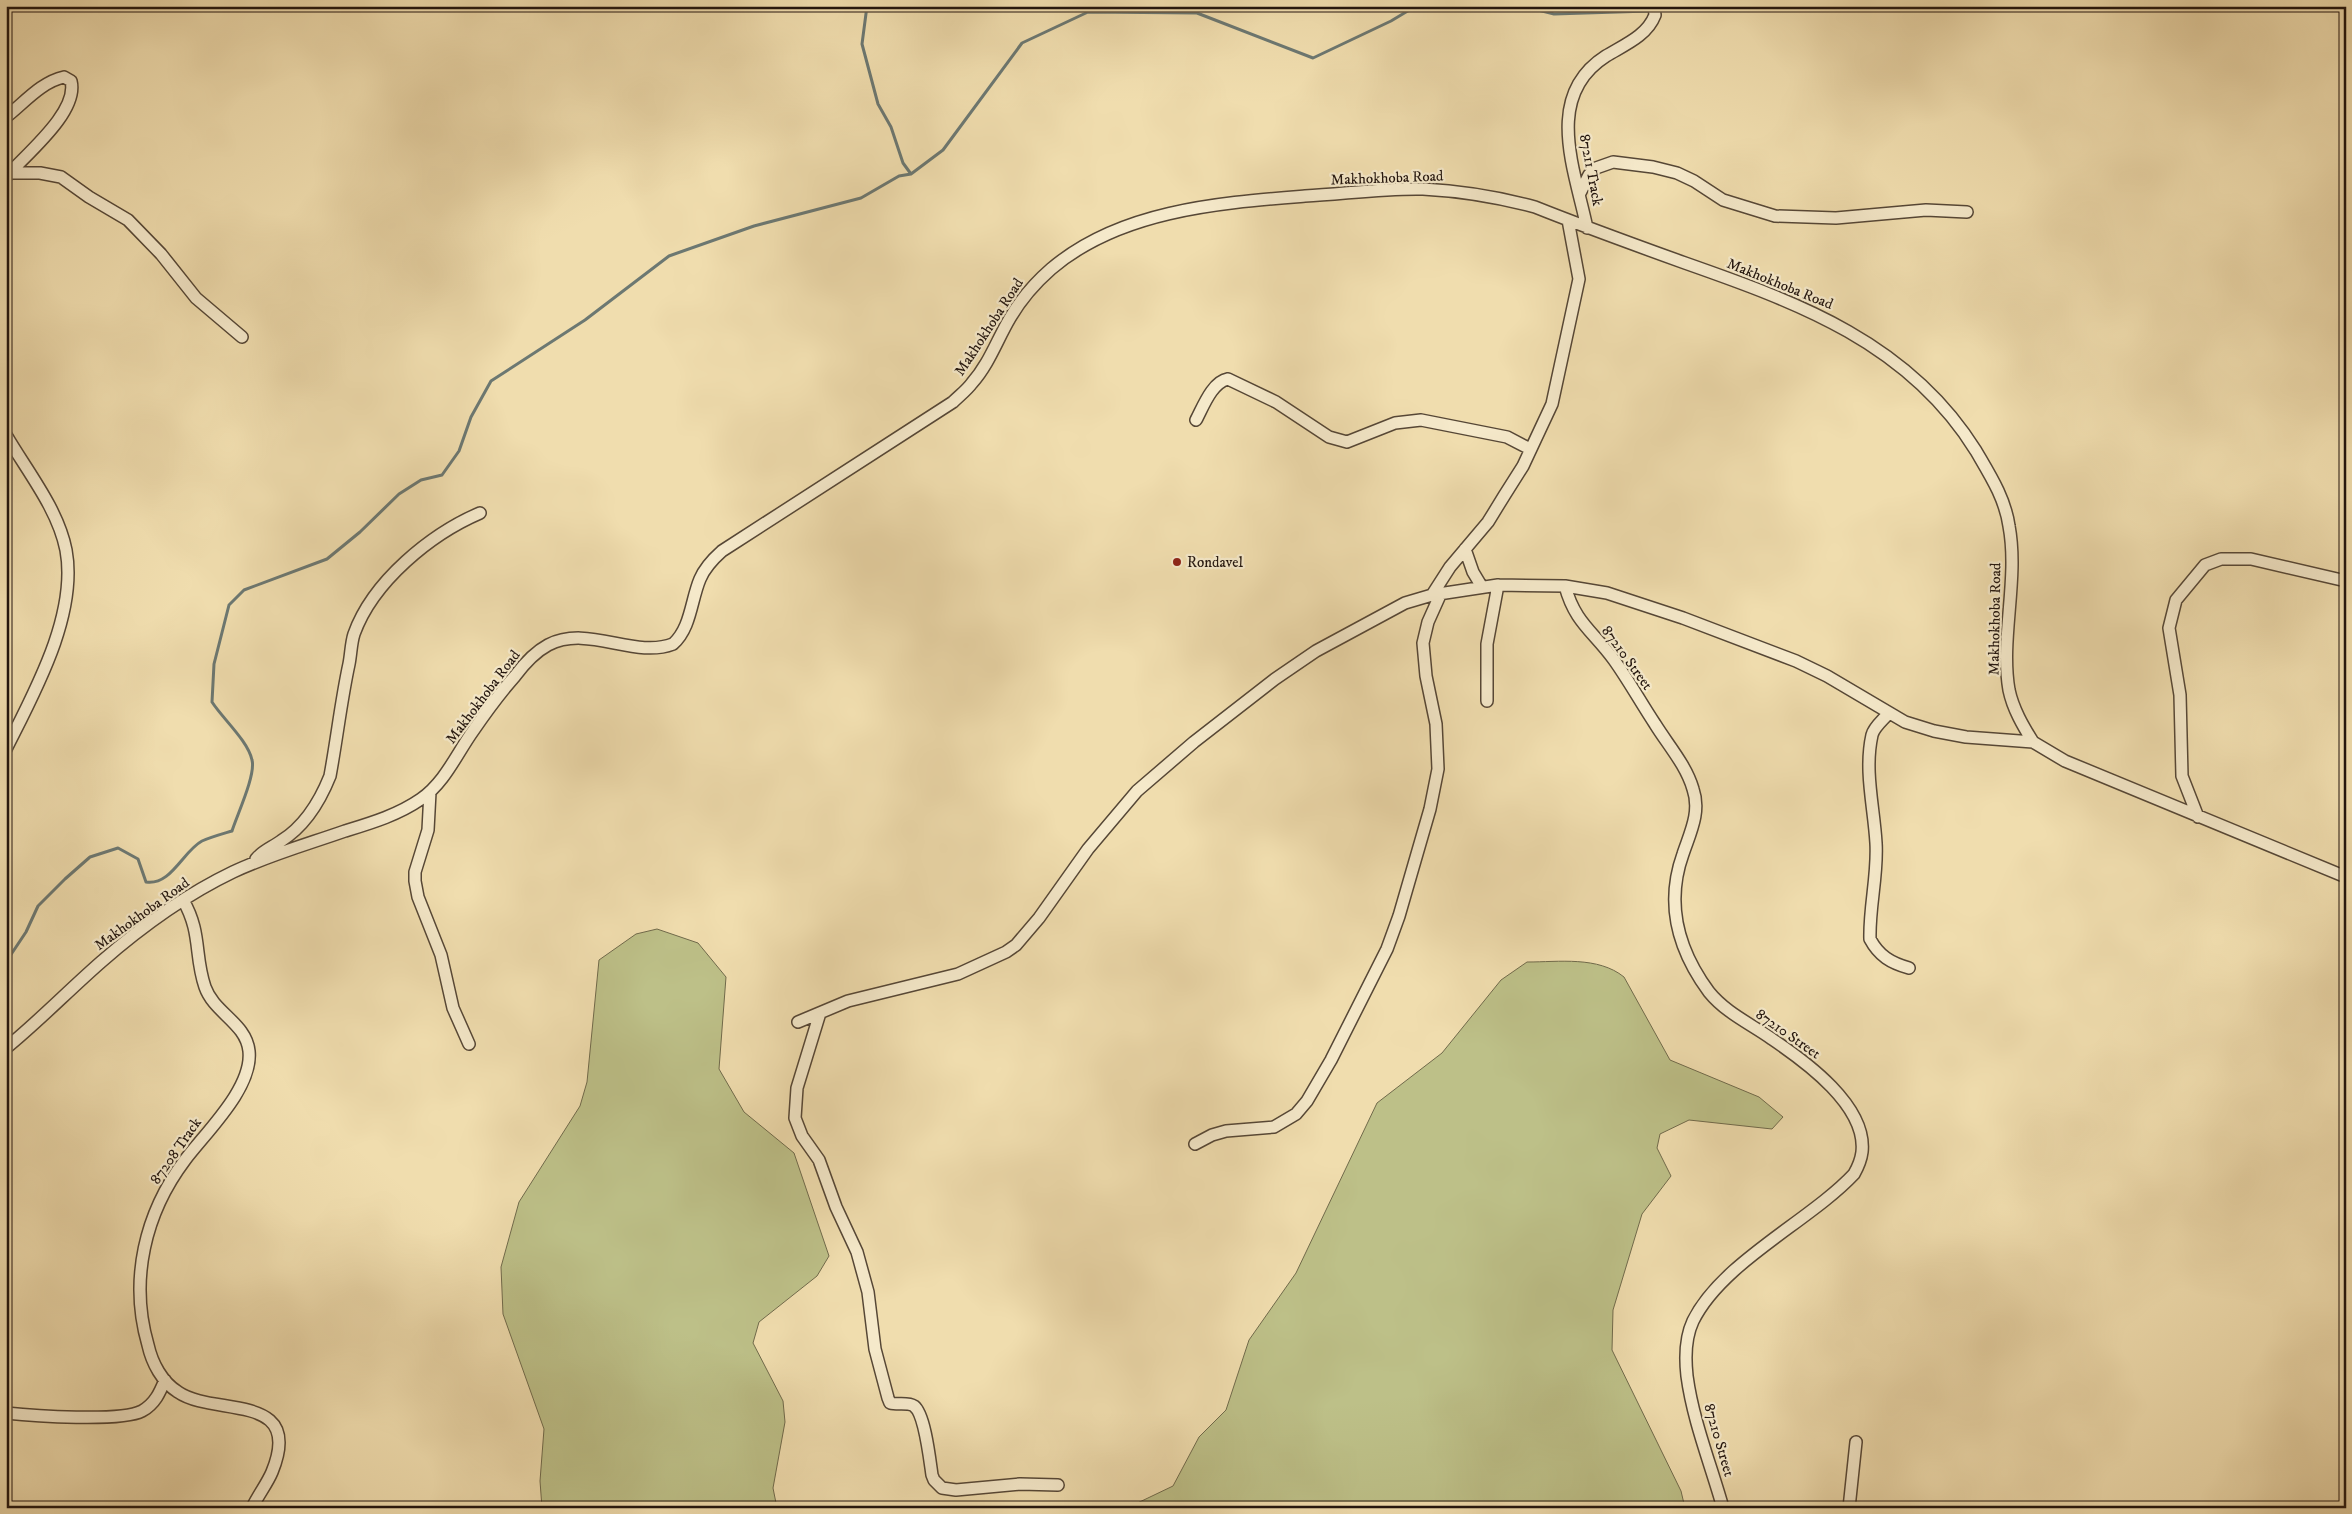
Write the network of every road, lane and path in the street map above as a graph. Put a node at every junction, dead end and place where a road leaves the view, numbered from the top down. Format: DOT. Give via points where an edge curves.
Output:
graph roads {
  1 [pos="1654,11"];
  2 [pos="6,117"];
  3 [pos="8,175"];
  4 [pos="1580,193"];
  5 [pos="1967,212"];
  6 [pos="1568,220"];
  7 [pos="1587,228"];
  8 [pos="242,336"];
  9 [pos="1196,420"];
  10 [pos="6,435"];
  11 [pos="1530,449"];
  12 [pos="480,513"];
  13 [pos="1465,549"];
  14 [pos="2346,581"];
  15 [pos="1498,585"];
  16 [pos="1565,586"];
  17 [pos="1482,587"];
  18 [pos="1437,594"];
  19 [pos="1487,701"];
  20 [pos="1888,714"];
  21 [pos="2033,742"];
  22 [pos="6,749"];
  23 [pos="430,792"];
  24 [pos="2198,817"];
  25 [pos="252,865"];
  26 [pos="2346,877"];
  27 [pos="183,900"];
  28 [pos="1909,968"];
  29 [pos="820,1013"];
  30 [pos="798,1022"];
  31 [pos="469,1044"];
  32 [pos="6,1048"];
  33 [pos="1195,1144"];
  34 [pos="165,1380"];
  35 [pos="6,1413"];
  36 [pos="1856,1442"];
  37 [pos="1058,1485"];
  38 [pos="252,1508"];
  39 [pos="1723,1508"];
  40 [pos="1850,1508"];
  1 -- 4 [label="street, 87211 Track" via="1646,30 1603,58 1583,76 1571,98 1569,140"];
  2 -- 3 [label="street" via="40,88 56,79 64,77 71,82 72,96 64,110 29,155"];
  3 -- 8 [label="street" via="40,172 61,177 128,220 161,254 196,298"];
  4 -- 5 [label="street" via="1596,168 1621,162 1677,173 1723,200 1775,216 1836,218 1926,210"];
  4 -- 7 [label="street, 87211 Track"];
  6 -- 7 [label="street, Makhokhoba Road"];
  6 -- 11 [label="street" via="1579,279 1552,404"];
  6 -- 23 [label="street, Makhokhoba Road" via="1502,198 1421,189 1240,201 1172,213 1105,235 1067,256 1033,285 1010,317 972,384 953,402 722,551 709,563 700,578 684,630 673,644 653,648 581,639 548,645 508,683 441,781"];
  7 -- 21 [label="street, Makhokhoba Road" via="1761,290 1844,327 1912,376 1960,425 1991,475 2006,509 2012,544 2007,656 2009,690 2022,725"];
  9 -- 11 [label="street" via="1216,387 1228,379 1276,402 1341,442 1395,423 1421,420 1507,437"];
  10 -- 22 [label="street" via="53,515 66,550 67,565 64,603 47,663"];
  11 -- 13 [label="street" via="1488,522"];
  12 -- 25 [label="street" via="460,522 418,552 389,579 365,612 354,633 331,771 324,790 302,823 286,838 257,856"];
  13 -- 17 [label="street"];
  13 -- 18 [label="street"];
  14 -- 24 [label="street" via="2251,559 2221,559 2205,565 2176,600 2169,628 2180,694 2182,776"];
  15 -- 16 [label="street"];
  15 -- 17 [label="street"];
  15 -- 19 [label="street" via="1487,644"];
  16 -- 20 [label="street" via="1629,600 1796,661"];
  16 -- 39 [label="street, 87210 Street" via="1572,610 1614,660 1680,762 1693,788 1694,822 1679,864 1673,902 1677,930 1694,970 1717,1001 1816,1072 1848,1106 1862,1138 1862,1152 1854,1174 1734,1271 1709,1296 1692,1323 1686,1347 1687,1377"];
  17 -- 18 [label="street"];
  18 -- 29 [label="street" via="1405,603 1316,652 1275,679 1194,742 1137,791 1088,849 1039,918 1006,952 958,974 848,1001"];
  18 -- 33 [label="street" via="1423,643 1436,724 1438,769 1430,809 1387,949 1331,1060 1296,1114 1274,1127 1226,1131"];
  20 -- 21 [label="street" via="1934,731"];
  20 -- 28 [label="street" via="1873,733 1869,755 1876,843 1870,939 1884,958"];
  21 -- 24 [label="street" via="2065,761"];
  23 -- 25 [label="street, Makhokhoba Road" via="401,811 377,821"];
  23 -- 31 [label="street" via="428,830 415,881 418,897 441,954 453,1008"];
  24 -- 26 [label="street"];
  25 -- 27 [label="street, Makhokhoba Road"];
  27 -- 32 [label="street, Makhokhoba Road" via="101,962"];
  27 -- 34 [label="street, 87208 Track" via="192,917 208,996 241,1031 249,1056 247,1071 238,1090 180,1166 162,1197 143,1253 139,1288 141,1316 152,1357"];
  29 -- 30 [label="street"];
  29 -- 37 [label="street" via="796,1088 795,1118 802,1136 819,1160 857,1252 868,1292 875,1349 890,1403 913,1406 917,1410 932,1475 942,1488"];
  34 -- 35 [label="street" via="157,1397 140,1412 79,1416"];
  34 -- 38 [label="street, 87208 Track" via="179,1393 256,1412 272,1425 278,1441 276,1459 268,1482"];
  36 -- 40 [label="street"];
}
